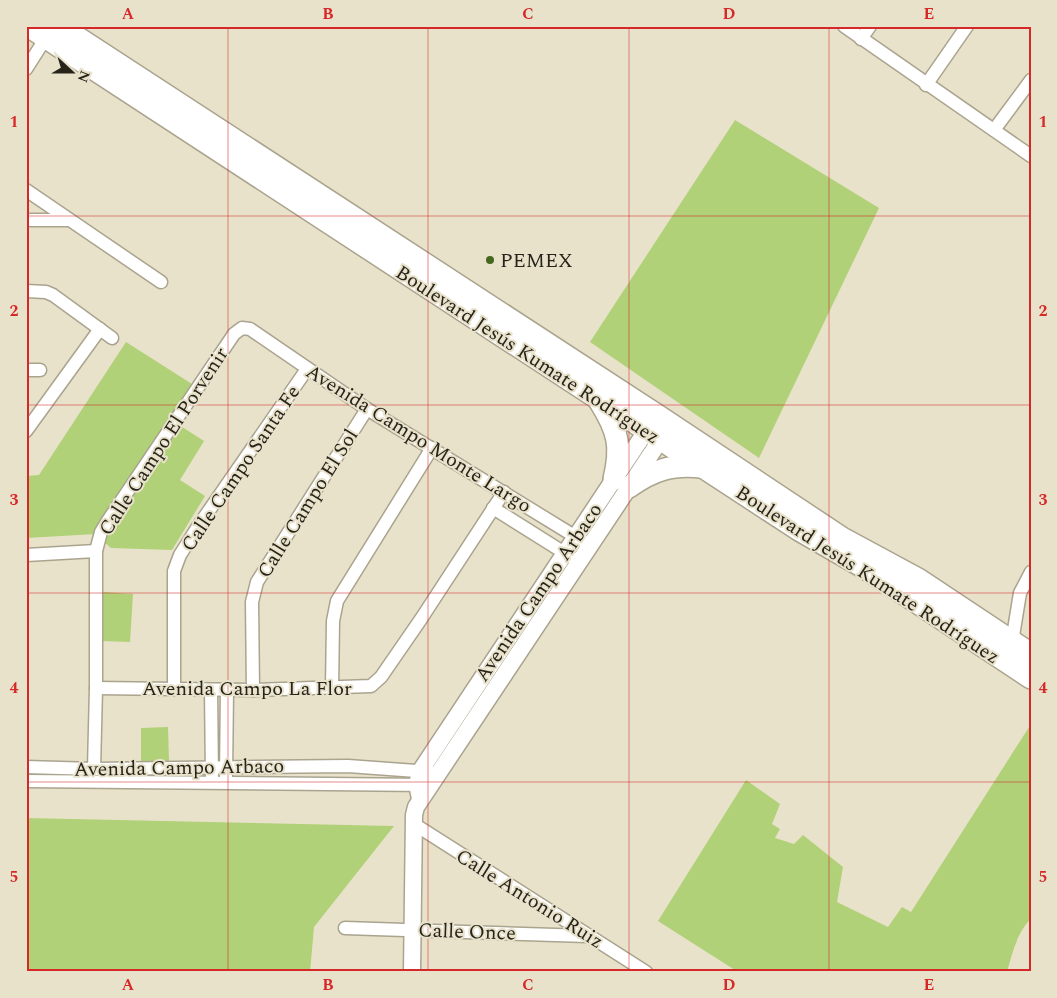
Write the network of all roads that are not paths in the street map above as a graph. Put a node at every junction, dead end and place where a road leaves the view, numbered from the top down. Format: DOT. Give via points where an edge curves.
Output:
graph roads {
  1 [pos="28,26"];
  2 [pos="844,26"];
  3 [pos="870,26"];
  4 [pos="967,26"];
  5 [pos="53,30"];
  6 [pos="861,39"];
  7 [pos="26,69"];
  8 [pos="1031,80"];
  9 [pos="926,84"];
  10 [pos="994,130"];
  11 [pos="1031,156"];
  12 [pos="26,190"];
  13 [pos="26,220"];
  14 [pos="70,220"];
  15 [pos="162,282"];
  16 [pos="26,291"];
  17 [pos="100,329"];
  18 [pos="250,329"];
  19 [pos="112,338"];
  20 [pos="307,369"];
  21 [pos="26,370"];
  22 [pos="40,370"];
  23 [pos="599,399"];
  24 [pos="367,409"];
  25 [pos="659,427"];
  26 [pos="26,431"];
  27 [pos="432,448"];
  28 [pos="702,467"];
  29 [pos="622,483"];
  30 [pos="504,492"];
  31 [pos="493,508"];
  32 [pos="583,541"];
  33 [pos="96,551"];
  34 [pos="26,554"];
  35 [pos="572,558"];
  36 [pos="1031,572"];
  37 [pos="912,587"];
  38 [pos="1012,642"];
  39 [pos="1031,654"];
  40 [pos="1031,678"];
  41 [pos="96,688"];
  42 [pos="332,688"];
  43 [pos="174,689"];
  44 [pos="227,689"];
  45 [pos="211,690"];
  46 [pos="253,690"];
  47 [pos="26,768"];
  48 [pos="226,768"];
  49 [pos="94,769"];
  50 [pos="212,769"];
  51 [pos="26,781"];
  52 [pos="212,782"];
  53 [pos="225,782"];
  54 [pos="425,782"];
  55 [pos="414,824"];
  56 [pos="345,928"];
  57 [pos="412,929"];
  58 [pos="589,936"];
  59 [pos="412,972"];
  60 [pos="646,972"];
  1 -- 5 [label="highway, Boulevard Jesús Kumate Rodríguez"];
  2 -- 6 [label="street"];
  3 -- 6 [label="street"];
  4 -- 9 [label="street"];
  5 -- 7 [label="street"];
  5 -- 23 [label="highway, Boulevard Jesús Kumate Rodríguez"];
  5 -- 25 [label="highway, Boulevard Jesús Kumate Rodríguez"];
  6 -- 9 [label="street"];
  8 -- 10 [label="street"];
  9 -- 10 [label="street"];
  10 -- 11 [label="street"];
  12 -- 14 [label="street"];
  13 -- 14 [label="street"];
  14 -- 15 [label="street"];
  16 -- 17 [label="street" via="53,295"];
  17 -- 19 [label="street"];
  17 -- 26 [label="street"];
  18 -- 20 [label="street, Avenida Campo Monte Largo"];
  18 -- 33 [label="street, Calle Campo El Porvenir" via="242,328 234,334 107,522"];
  20 -- 24 [label="street, Avenida Campo Monte Largo"];
  20 -- 43 [label="street, Calle Campo Santa Fe" via="199,525 177,563 174,571"];
  21 -- 22 [label="street"];
  23 -- 25 [label="highway, Boulevard Jesús Kumate Rodríguez"];
  23 -- 29 [label="highway" via="612,422 619,444"];
  24 -- 27 [label="street, Avenida Campo Monte Largo"];
  24 -- 46 [label="street, Calle Campo El Sol" via="257,582 252,602"];
  25 -- 28 [label="highway, Boulevard Jesús Kumate Rodríguez"];
  25 -- 29 [label="street, Avenida Campo Arbaco"];
  25 -- 37 [label="highway, Boulevard Jesús Kumate Rodríguez" via="842,538"];
  27 -- 30 [label="street, Avenida Campo Monte Largo"];
  27 -- 42 [label="street" via="337,602 333,620"];
  28 -- 29 [label="highway" via="668,467"];
  28 -- 37 [label="highway, Boulevard Jesús Kumate Rodríguez" via="865,568"];
  29 -- 32 [label="street, Avenida Campo Arbaco"];
  30 -- 31 [label="street, Avenida Campo La Flor"];
  30 -- 32 [label="street, Avenida Campo Monte Largo"];
  31 -- 35 [label="street"];
  31 -- 42 [label="street, Avenida Campo La Flor" via="378,681 362,688"];
  32 -- 35 [label="street, Avenida Campo Arbaco"];
  33 -- 34 [label="street"];
  33 -- 41 [label="street, Calle Campo El Porvenir"];
  35 -- 54 [label="street, Avenida Campo Arbaco" via="475,685"];
  36 -- 38 [label="street" via="1020,593"];
  37 -- 38 [label="highway, Boulevard Jesús Kumate Rodríguez"];
  37 -- 40 [label="highway, Boulevard Jesús Kumate Rodríguez"];
  38 -- 39 [label="highway, Boulevard Jesús Kumate Rodríguez"];
  41 -- 43 [label="street, Avenida Campo La Flor"];
  41 -- 49 [label="street, Calle Campo El Porvenir"];
  42 -- 46 [label="street, Avenida Campo La Flor"];
  43 -- 45 [label="street, Avenida Campo La Flor"];
  44 -- 45 [label="street, Avenida Campo La Flor"];
  44 -- 46 [label="street, Avenida Campo La Flor"];
  44 -- 48 [label="street"];
  45 -- 50 [label="street"];
  47 -- 49 [label="street, Avenida Campo Arbaco"];
  48 -- 50 [label="street, Avenida Campo Arbaco"];
  48 -- 53 [label="street"];
  48 -- 54 [label="street, Avenida Campo Arbaco" via="348,766"];
  49 -- 50 [label="street, Avenida Campo Arbaco"];
  50 -- 52 [label="street"];
  51 -- 52 [label="street, Avenida Campo Arbaco"];
  52 -- 53 [label="street, Avenida Campo Arbaco"];
  53 -- 54 [label="street, Avenida Campo Arbaco"];
  54 -- 55 [label="street"];
  55 -- 57 [label="street"];
  55 -- 58 [label="street, Calle Antonio Ruiz"];
  56 -- 57 [label="street, Calle Once"];
  57 -- 58 [label="street, Calle Once"];
  57 -- 59 [label="street"];
  58 -- 60 [label="street, Calle Antonio Ruiz"];
}
